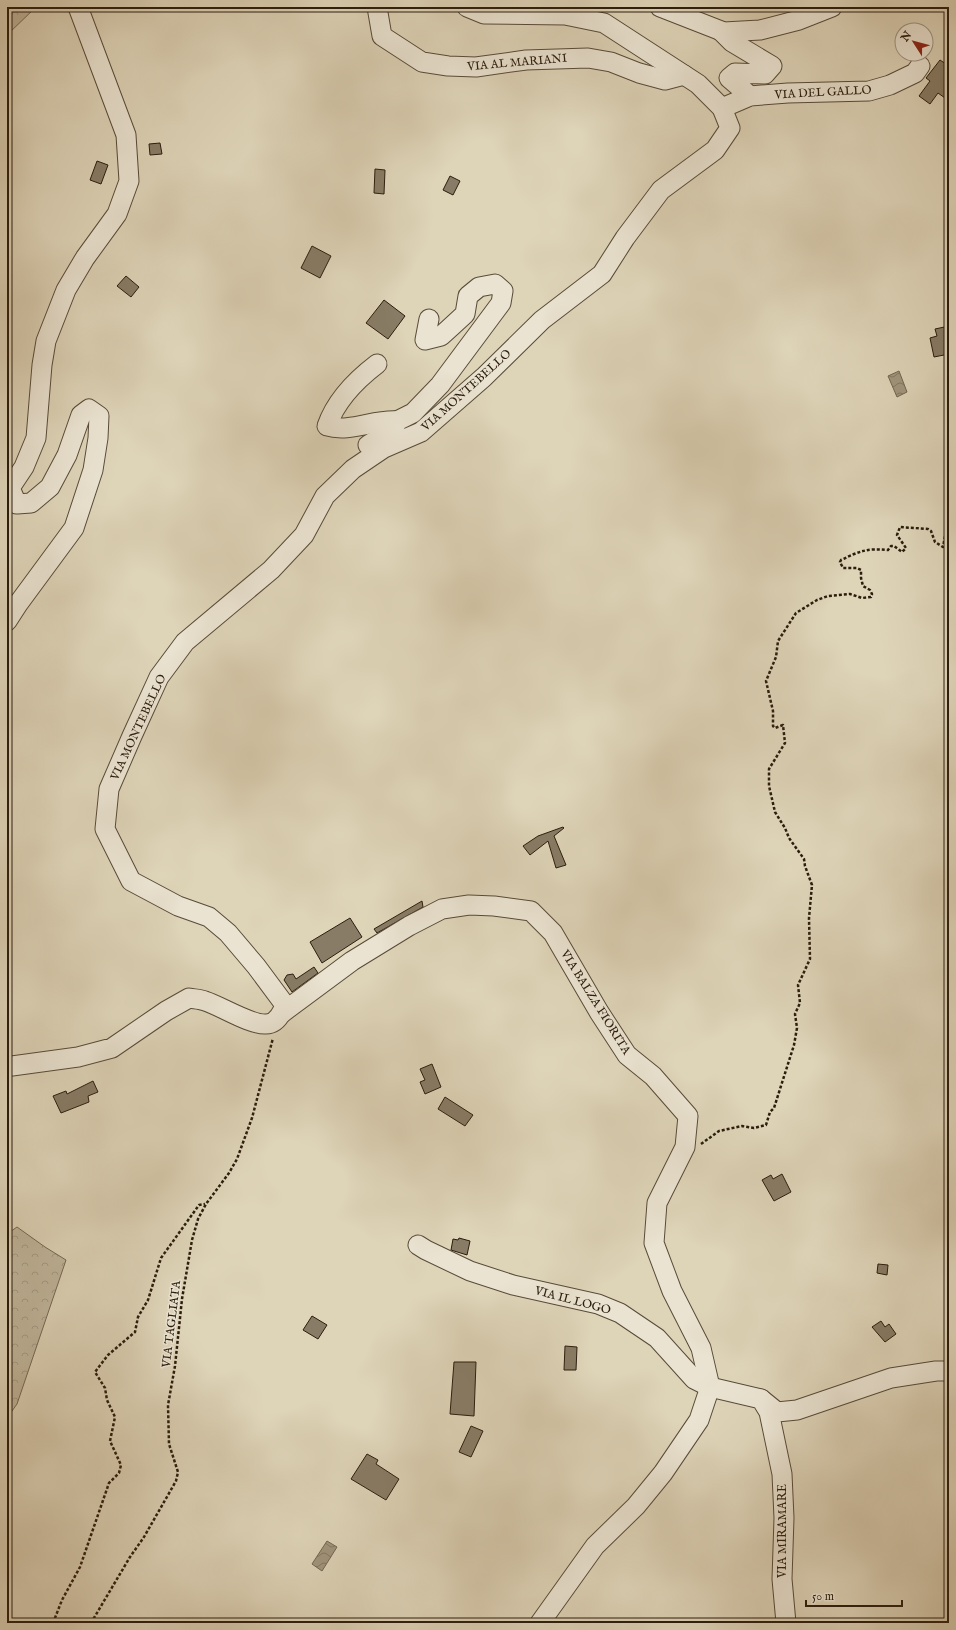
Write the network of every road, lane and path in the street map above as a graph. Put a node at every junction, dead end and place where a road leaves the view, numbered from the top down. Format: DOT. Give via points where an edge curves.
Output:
graph roads {
  1 [pos="78,7"];
  2 [pos="377,7"];
  3 [pos="467,7"];
  4 [pos="660,7"];
  5 [pos="832,7"];
  6 [pos="721,31"];
  7 [pos="920,66"];
  8 [pos="684,75"];
  9 [pos="750,96"];
  10 [pos="722,108"];
  11 [pos="430,319"];
  12 [pos="377,364"];
  13 [pos="397,421"];
  14 [pos="324,496"];
  15 [pos="949,531"];
  16 [pos="7,621"];
  17 [pos="281,1013"];
  18 [pos="7,1065"];
  19 [pos="678,1160"];
  20 [pos="206,1204"];
  21 [pos="418,1245"];
  22 [pos="949,1371"];
  23 [pos="710,1387"];
  24 [pos="761,1399"];
  25 [pos="53,1623"];
  26 [pos="91,1623"];
  27 [pos="540,1623"];
  28 [pos="786,1623"];
  1 -- 16 [label="street" via="126,135 129,181 117,214 85,258 66,290 46,341 36,438 24,467 10,488 17,504 30,503 50,487 67,455 81,415 89,409 99,416 93,470 74,528"];
  2 -- 8 [label="street, VIA AL MARIANI" via="382,36 422,62 476,67 526,60 588,58 611,62 665,80"];
  3 -- 8 [label="street, VIA MONTEBELLO" via="484,14 564,16 604,23"];
  4 -- 6 [label="street"];
  5 -- 6 [label="street" via="799,20 760,30"];
  6 -- 9 [label="street" via="732,42 772,66 765,74 735,74 729,78"];
  7 -- 9 [label="street, VIA DEL GALLO" via="915,73 890,85 869,91"];
  8 -- 10 [label="street, VIA MONTEBELLO" via="698,84"];
  9 -- 10 [label="street, VIA DEL GALLO"];
  10 -- 14 [label="street, VIA MONTEBELLO" via="730,128 715,150 661,190 602,274 542,320 484,377 420,432 384,448 353,469"];
  11 -- 13 [label="street" via="425,340 441,336 465,314 468,296 479,287 495,284 502,291 501,303 440,385 413,412"];
  12 -- 13 [label="street" via="341,397 331,413 327,426 345,428 386,420"];
  13 -- 14 [label="street" via="394,428 354,453 337,469"];
  14 -- 17 [label="street, VIA MONTEBELLO" via="304,535 271,570 185,642 159,678 109,789 105,829 131,881 178,906 209,917 228,933 256,966"];
  15 -- 19 [label="path" via="946,530 942,547 936,542 931,531 900,527 897,535 906,548 902,552 891,546 888,550 859,551 841,560 843,568 861,570 863,586 870,590 871,597 862,598 850,594 816,600 796,613 778,641 776,657 766,681 773,712 773,726 778,728 783,725 784,743 769,769 769,786 775,812 804,859 812,885 809,918 810,959 798,985 800,1003 795,1014 797,1028 794,1045 786,1076 766,1124 754,1128 742,1126 719,1131"];
  17 -- 18 [label="street" via="267,1024 257,1023 204,1001 189,998 112,1048 78,1057"];
  17 -- 19 [label="street, VIA BALZA FIORITA" via="352,961 442,909 469,905 531,911 553,933 627,1056 653,1076 688,1116 685,1147"];
  17 -- 20 [label="path, VIA TAGLIATA" via="252,1118 237,1160"];
  19 -- 23 [label="street, VIA BALZA FIORITA" via="657,1202 654,1243 672,1291 700,1348"];
  20 -- 25 [label="path" via="200,1205 161,1258 148,1300 138,1317 135,1332 108,1356 95,1372 105,1388 107,1400 115,1417 110,1441 121,1465 119,1473 110,1483 80,1568 62,1600"];
  20 -- 26 [label="path, VIA TAGLIATA" via="198,1219 192,1240 168,1405 169,1444 178,1472 176,1481"];
  21 -- 23 [label="street, VIA IL LOGO" via="470,1271 513,1285 598,1304 620,1313 657,1338 694,1379"];
  22 -- 24 [label="street" via="892,1378 797,1410 777,1412"];
  23 -- 24 [label="street"];
  23 -- 27 [label="street" via="699,1420 663,1473 636,1506 595,1546"];
  24 -- 28 [label="street, VIA MIRAMARE" via="769,1412 782,1474 782,1579"];
}
